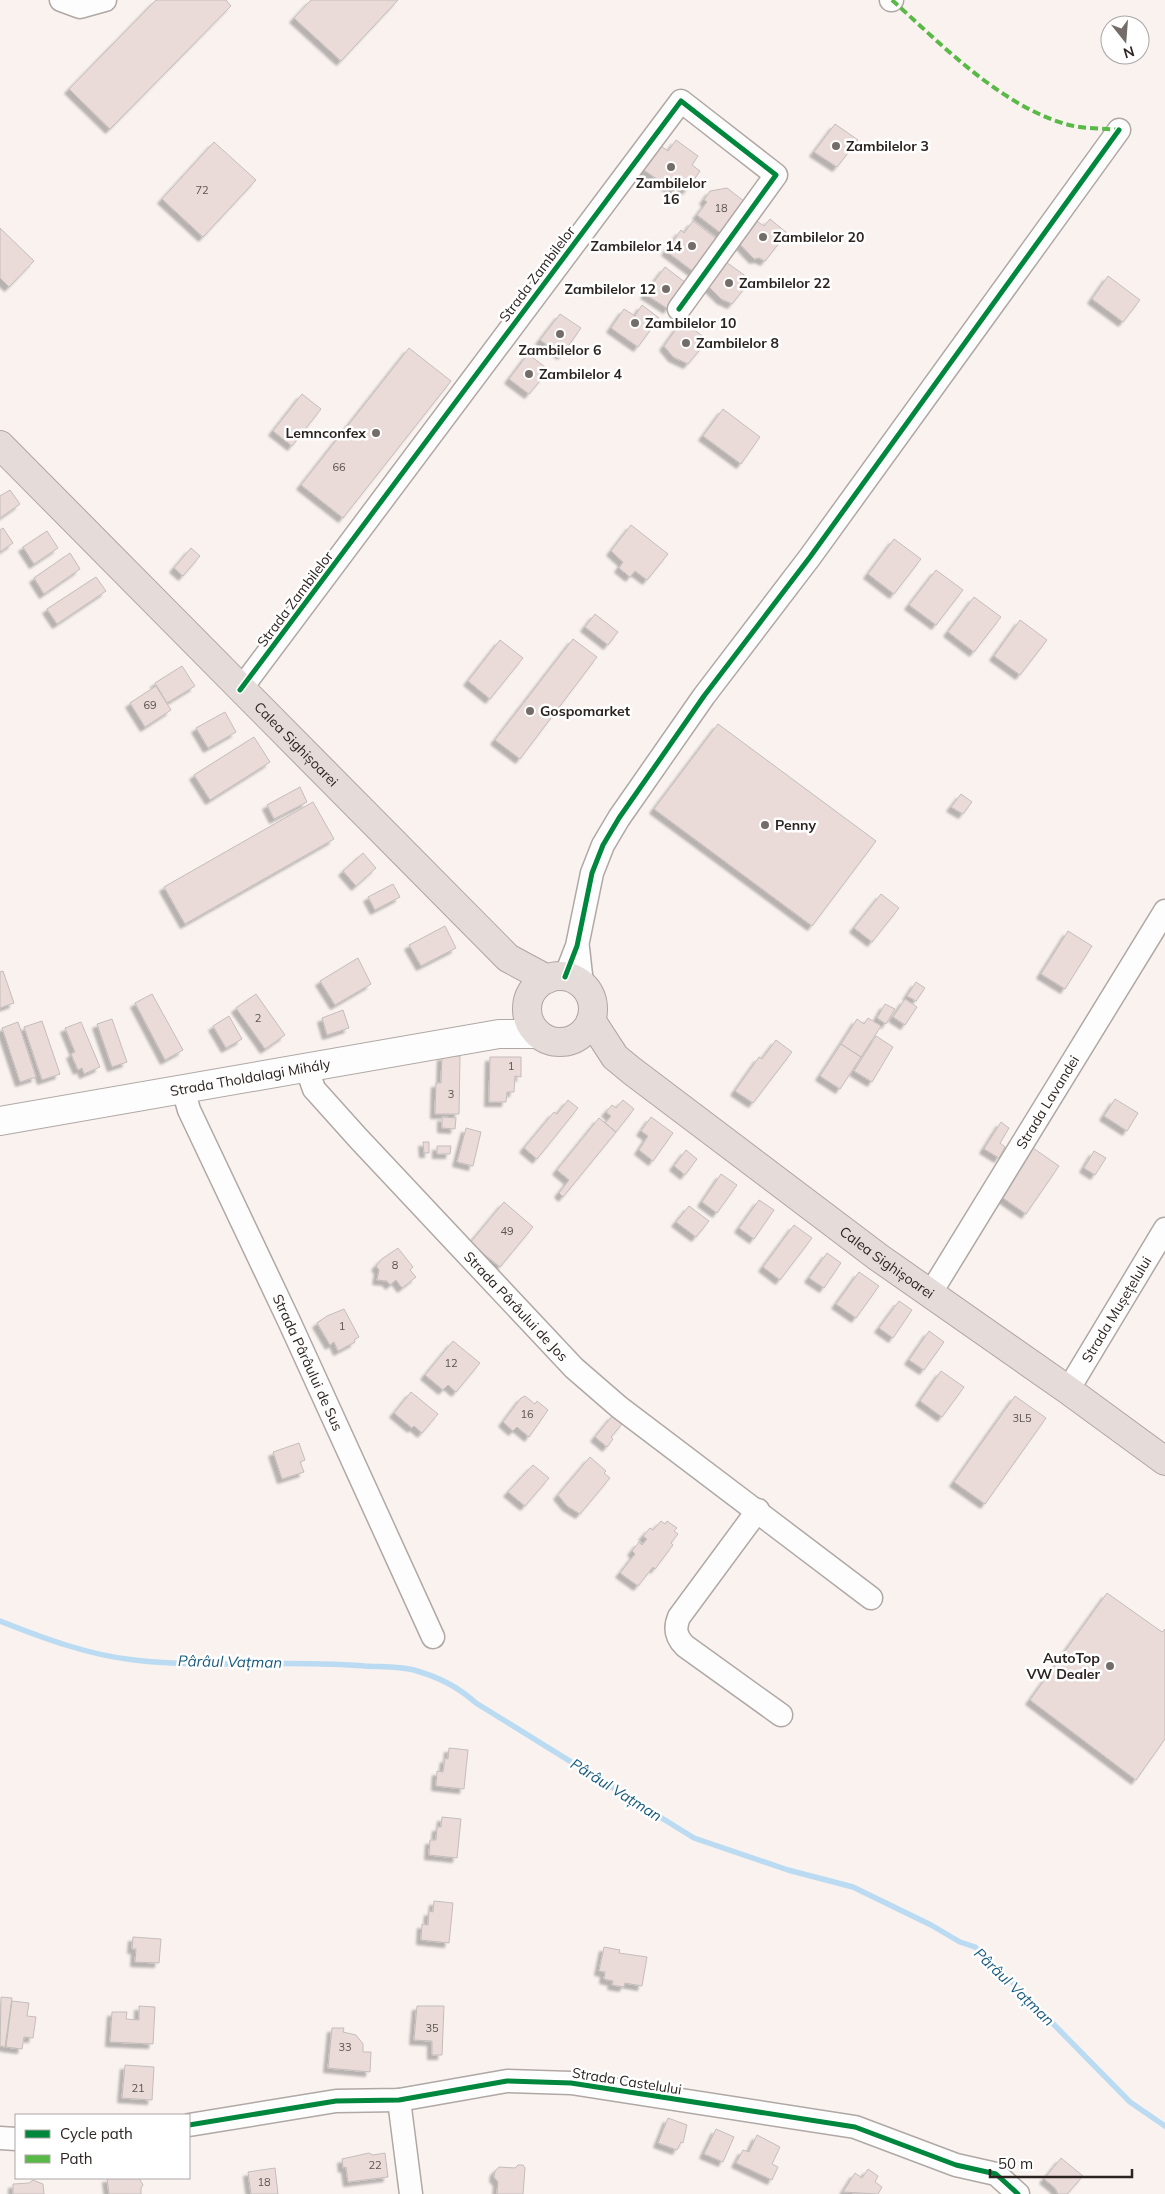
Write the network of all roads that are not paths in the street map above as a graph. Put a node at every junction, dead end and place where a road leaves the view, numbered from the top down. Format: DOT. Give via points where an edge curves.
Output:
graph roads {
  1 [pos="61,0"];
  2 [pos="105,0"];
  3 [pos="1119,130"];
  4 [pos="679,309"];
  5 [pos="0,446"];
  6 [pos="240,690"];
  7 [pos="1165,911"];
  8 [pos="548,998"];
  9 [pos="582,1030"];
  10 [pos="307,1068"];
  11 [pos="184,1089"];
  12 [pos="0,1121"];
  13 [pos="1165,1229"];
  14 [pos="930,1294"];
  15 [pos="1068,1390"];
  16 [pos="1165,1461"];
  17 [pos="758,1510"];
  18 [pos="871,1598"];
  19 [pos="433,1637"];
  20 [pos="781,1715"];
  21 [pos="399,2100"];
  22 [pos="190,2124"];
  23 [pos="0,2138"];
  24 [pos="15,2139"];
  25 [pos="410,2194"];
  26 [pos="1018,2194"];
  1 -- 2 [label="street" via="80,6"];
  3 -- 8 [label="street" via="640,787 603,845 592,873 577,946"];
  4 -- 6 [label="street, Strada Zambilelor" via="776,175 681,101"];
  5 -- 6 [label="highway, Calea Sighișoarei"];
  6 -- 8 [label="highway, Calea Sighișoarei"];
  7 -- 14 [label="street, Strada Lavandei"];
  8 -- 9 [label="highway" via="592,1001"];
  8 -- 9 [label="highway, Calea Sighișoarei" via="549,1040 561,1042"];
  8 -- 10 [label="street, Strada Tholdalagi Mihály" via="500,1034"];
  9 -- 14 [label="highway, Calea Sighișoarei" via="756,1166"];
  10 -- 11 [label="street, Strada Tholdalagi Mihály"];
  10 -- 17 [label="street, Strada Pârâului de Jos" via="314,1088 352,1131 574,1368 619,1407"];
  11 -- 12 [label="street, Strada Tholdalagi Mihály"];
  11 -- 19 [label="street, Strada Pârâului de Sus" via="189,1110"];
  13 -- 15 [label="street, Strada Mușețelului"];
  14 -- 15 [label="highway, Calea Sighișoarei"];
  15 -- 16 [label="highway, Calea Sighișoarei"];
  17 -- 18 [label="street, Strada Pârâului de Jos"];
  17 -- 20 [label="street" via="679,1617 675,1627 678,1639 685,1646"];
  21 -- 22 [label="street, Strada Castelului" via="336,2101"];
  21 -- 25 [label="street"];
  21 -- 26 [label="street, Strada Castelului" via="507,2081 571,2083 855,2128 956,2165 996,2174"];
  23 -- 24 [label="street"];
}
